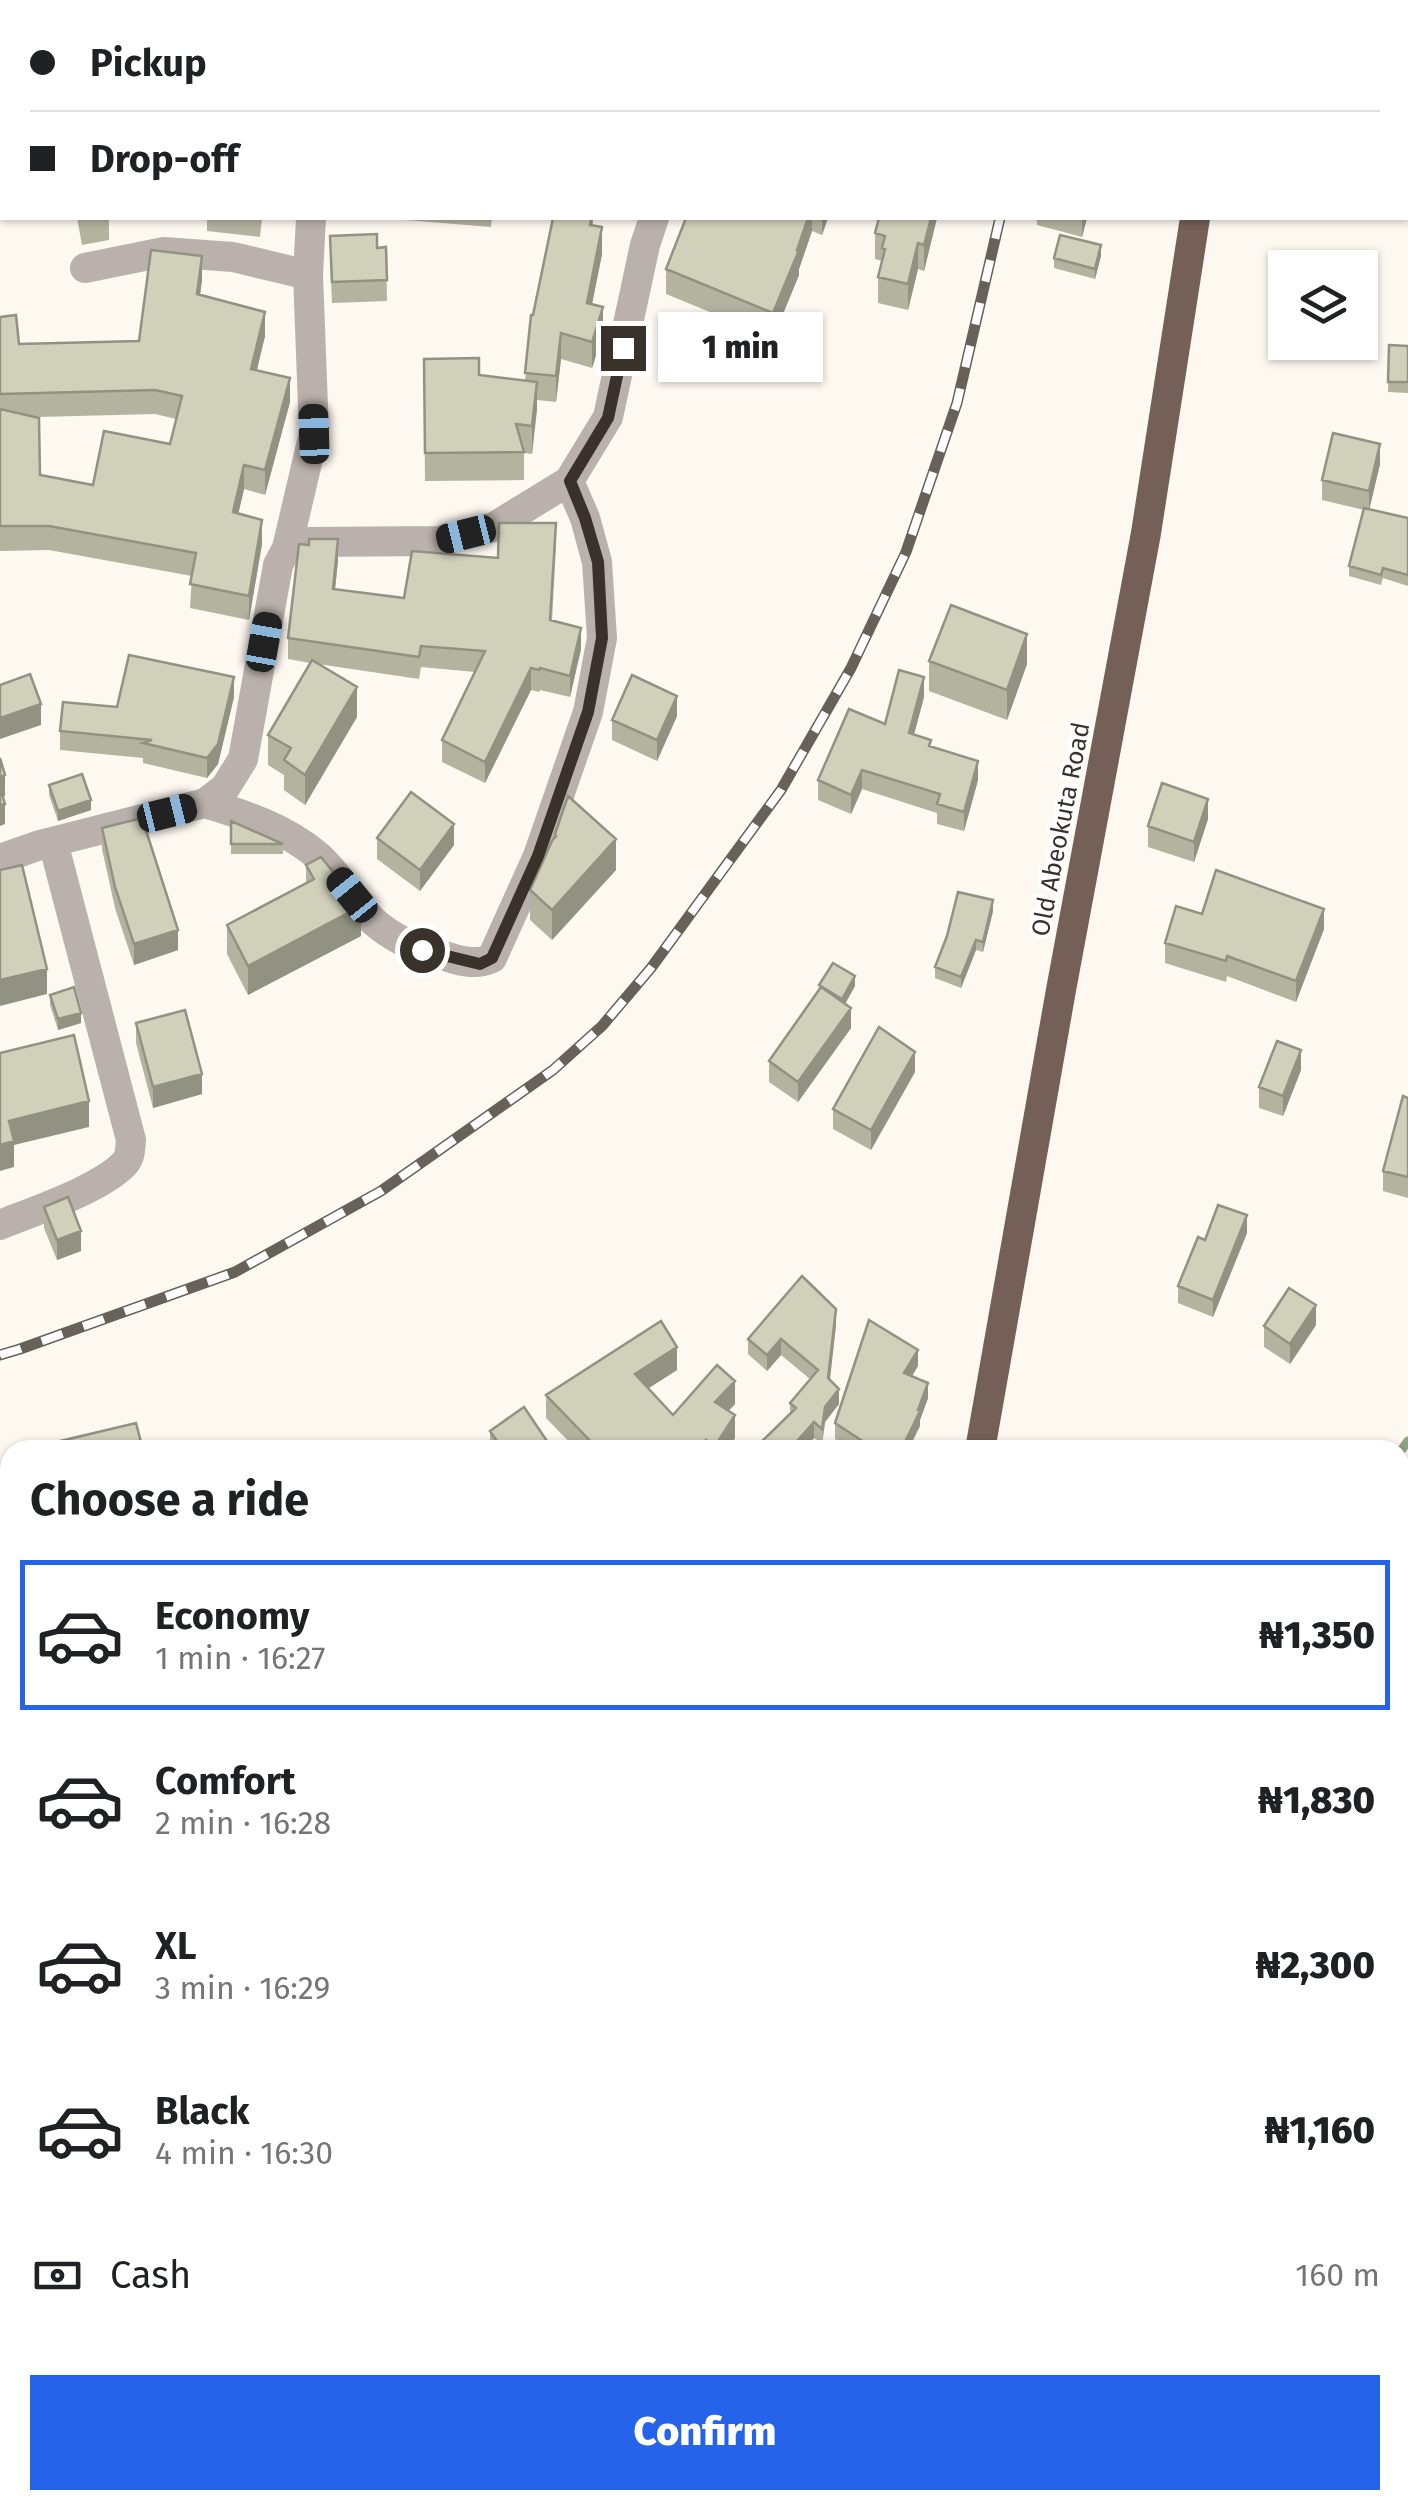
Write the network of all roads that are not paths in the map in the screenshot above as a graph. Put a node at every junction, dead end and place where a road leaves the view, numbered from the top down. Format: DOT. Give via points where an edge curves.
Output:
graph roads {
  1 [pos="311,220"];
  2 [pos="653,220"];
  3 [pos="1196,220"];
  4 [pos="85,268"];
  5 [pos="308,275"];
  6 [pos="570,481"];
  7 [pos="288,548"];
  8 [pos="205,804"];
  9 [pos="53,842"];
  10 [pos="0,859"];
  11 [pos="0,1224"];
  12 [pos="982,1440"];
  1 -- 5 [label="street"];
  2 -- 6 [label="street" via="608,418"];
  3 -- 12 [label="highway, Old Abeokuta Road" via="1146,533"];
  4 -- 5 [label="street" via="164,252 232,257"];
  5 -- 7 [label="street" via="314,434"];
  6 -- 7 [label="street" via="494,527 439,541 305,542"];
  6 -- 8 [label="street" via="598,562 602,638 588,712 538,856 492,958 480,964 456,960 402,942 292,837"];
  7 -- 8 [label="street" via="278,565 243,759"];
  8 -- 9 [label="street"];
  9 -- 10 [label="street"];
  9 -- 11 [label="street" via="132,1140 124,1164 100,1181"];
}
